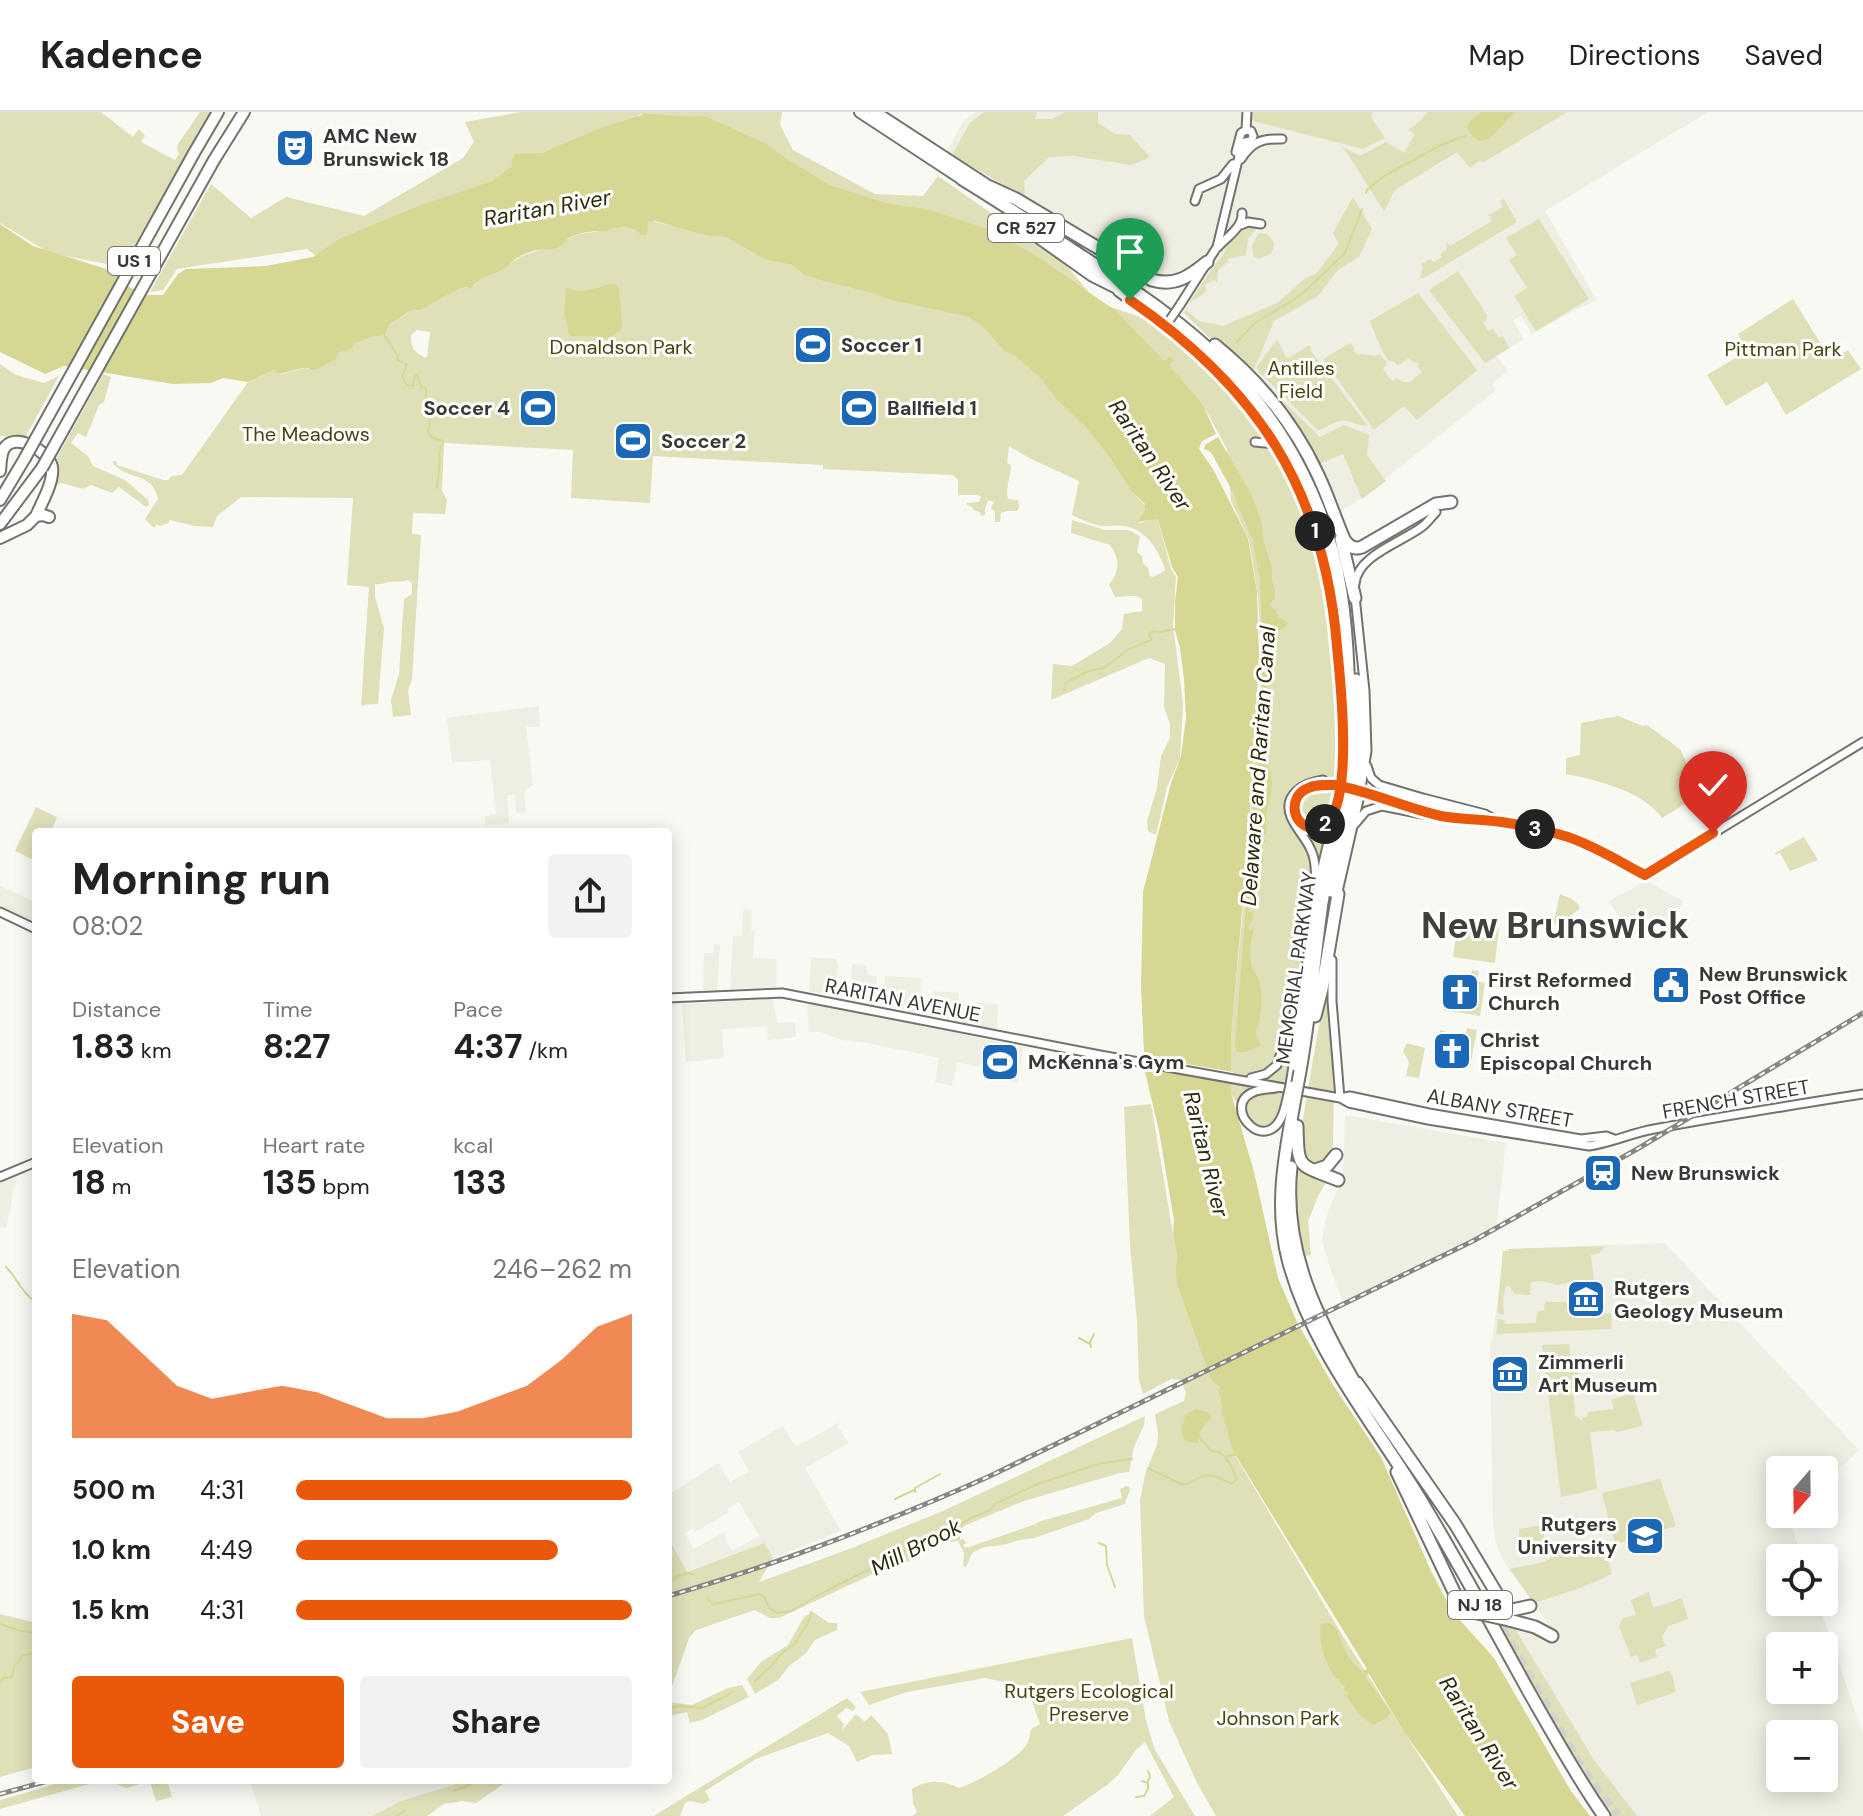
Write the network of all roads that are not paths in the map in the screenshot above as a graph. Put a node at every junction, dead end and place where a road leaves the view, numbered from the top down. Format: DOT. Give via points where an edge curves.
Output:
graph roads {
  1 [pos="218,112"];
  2 [pos="244,112"];
  3 [pos="860,112"];
  4 [pos="875,112"];
  5 [pos="1247,112"];
  6 [pos="889,116"];
  7 [pos="1282,139"];
  8 [pos="1235,164"];
  9 [pos="962,179"];
  10 [pos="990,187"];
  11 [pos="1195,201"];
  12 [pos="1242,213"];
  13 [pos="1261,224"];
  14 [pos="1239,226"];
  15 [pos="1210,256"];
  16 [pos="1092,275"];
  17 [pos="1168,322"];
  18 [pos="1215,345"];
  19 [pos="1233,389"];
  20 [pos="1264,428"];
  21 [pos="1275,444"];
  22 [pos="0,471"];
  23 [pos="0,500"];
  24 [pos="43,500"];
  25 [pos="1451,502"];
  26 [pos="1436,512"];
  27 [pos="36,516"];
  28 [pos="0,524"];
  29 [pos="1339,526"];
  30 [pos="0,538"];
  31 [pos="1355,598"];
  32 [pos="1863,742"];
  33 [pos="1367,751"];
  34 [pos="1322,782"];
  35 [pos="1381,795"];
  36 [pos="1470,814"];
  37 [pos="1438,815"];
  38 [pos="1333,816"];
  39 [pos="1353,829"];
  40 [pos="1338,894"];
  41 [pos="1314,909"];
  42 [pos="0,912"];
  43 [pos="32,927"];
  44 [pos="1308,962"];
  45 [pos="672,998"];
  46 [pos="1315,1017"];
  47 [pos="1299,1071"];
  48 [pos="1241,1079"];
  49 [pos="1288,1086"];
  50 [pos="1863,1094"];
  51 [pos="1340,1098"];
  52 [pos="1291,1108"];
  53 [pos="1297,1126"];
  54 [pos="1614,1139"];
  55 [pos="1336,1155"];
  56 [pos="32,1164"];
  57 [pos="1313,1170"];
  58 [pos="0,1177"];
  59 [pos="1338,1180"];
  60 [pos="1350,1374"];
  61 [pos="1376,1429"];
  62 [pos="1493,1614"];
  63 [pos="1518,1621"];
  64 [pos="1552,1636"];
  65 [pos="1605,1816"];
  1 -- 23 [label="highway, US 1, bridge"];
  2 -- 28 [label="highway, US 1, bridge" via="42,468"];
  3 -- 9 [label="highway, NJ 18"];
  4 -- 6 [label="highway, NJ 18"];
  5 -- 8 [label="main road" via="1248,130 1241,133 1245,140"];
  6 -- 10 [label="highway, NJ 18"];
  7 -- 8 [label="main road" via="1256,142"];
  8 -- 11 [label="main road" via="1221,179 1199,189"];
  8 -- 15 [label="main road" via="1217,247"];
  9 -- 16 [label="highway, CR 527"];
  9 -- 47 [label="highway, MEMORIAL PARKWAY / NJ 18" via="1144,297 1210,350 1280,433 1321,516 1342,599 1351,749"];
  10 -- 15 [label="highway, CR 527" via="1155,281 1182,280"];
  10 -- 18 [label="highway, MEMORIAL PARKWAY / NJ 18" via="1158,297"];
  12 -- 14 [label="main road"];
  13 -- 14 [label="main road"];
  14 -- 15 [label="main road"];
  15 -- 17 [label="main road, bridge"];
  16 -- 17 [label="highway, CR 527"];
  16 -- 19 [label="main road" via="1176,335"];
  17 -- 19 [label="highway" via="1220,369"];
  18 -- 29 [label="highway" via="1291,428 1319,476"];
  18 -- 46 [label="highway, MEMORIAL PARKWAY / NJ 18" via="1262,398 1304,462 1334,534 1348,600 1359,762 1328,911"];
  19 -- 20 [label="main road"];
  20 -- 21 [label="main road"];
  20 -- 21 [label="main road" via="1255,442"];
  21 -- 38 [label="main road" via="1311,518 1330,591 1344,737"];
  22 -- 24 [label="highway" via="4,448 13,442 45,455 52,473"];
  24 -- 27 [label="highway"];
  24 -- 27 [label="highway" via="50,516"];
  25 -- 29 [label="highway" via="1436,504 1361,548 1347,544"];
  26 -- 31 [label="main road" via="1361,566"];
  27 -- 30 [label="highway"];
  29 -- 31 [label="highway"];
  31 -- 33 [label="main road"];
  32 -- 36 [label="main road" via="1645,875 1572,838"];
  33 -- 36 [label="main road" via="1368,772 1378,784"];
  33 -- 39 [label="main road"];
  34 -- 35 [label="main road, bridge" via="1353,784"];
  34 -- 38 [label="main road" via="1300,793 1295,813 1312,827"];
  34 -- 41 [label="main road" via="1300,787 1289,807 1314,857"];
  35 -- 36 [label="main road"];
  35 -- 37 [label="main road"];
  36 -- 37 [label="main road"];
  37 -- 39 [label="main road" via="1379,806 1363,814"];
  38 -- 41 [label="main road"];
  39 -- 40 [label="main road"];
  40 -- 46 [label="highway"];
  40 -- 51 [label="main road" via="1331,977"];
  41 -- 44 [label="main road"];
  42 -- 43 [label="main road"];
  44 -- 47 [label="main road"];
  44 -- 48 [label="main road" via="1277,1065 1264,1075"];
  45 -- 48 [label="main road, RARITAN AVENUE" via="782,993"];
  46 -- 47 [label="highway, MEMORIAL PARKWAY / NJ 18"];
  47 -- 49 [label="main road"];
  47 -- 52 [label="highway, MEMORIAL PARKWAY / NJ 18, bridge"];
  48 -- 49 [label="main road, ALBANY STREET"];
  49 -- 51 [label="main road, ALBANY STREET"];
  49 -- 52 [label="highway, bridge"];
  49 -- 52 [label="main road" via="1252,1092 1242,1115 1250,1126 1266,1131"];
  50 -- 54 [label="main road, FRENCH STREET"];
  51 -- 54 [label="main road, ALBANY STREET" via="1427,1120 1583,1146"];
  52 -- 53 [label="highway, MEMORIAL PARKWAY / NJ 18"];
  52 -- 61 [label="highway, MEMORIAL PARKWAY / NJ 18" via="1281,1207 1285,1244 1308,1313"];
  53 -- 57 [label="highway" via="1298,1157"];
  53 -- 60 [label="highway, MEMORIAL PARKWAY / NJ 18" via="1289,1204 1294,1248"];
  55 -- 57 [label="highway" via="1327,1166"];
  56 -- 58 [label="main road"];
  57 -- 59 [label="highway"];
  60 -- 62 [label="highway, NJ 18"];
  60 -- 63 [label="highway" via="1455,1524 1504,1606 1531,1607"];
  61 -- 63 [label="highway, bridge" via="1455,1594 1477,1613"];
  61 -- 65 [label="highway, NJ 18"];
  63 -- 64 [label="highway"];
}
